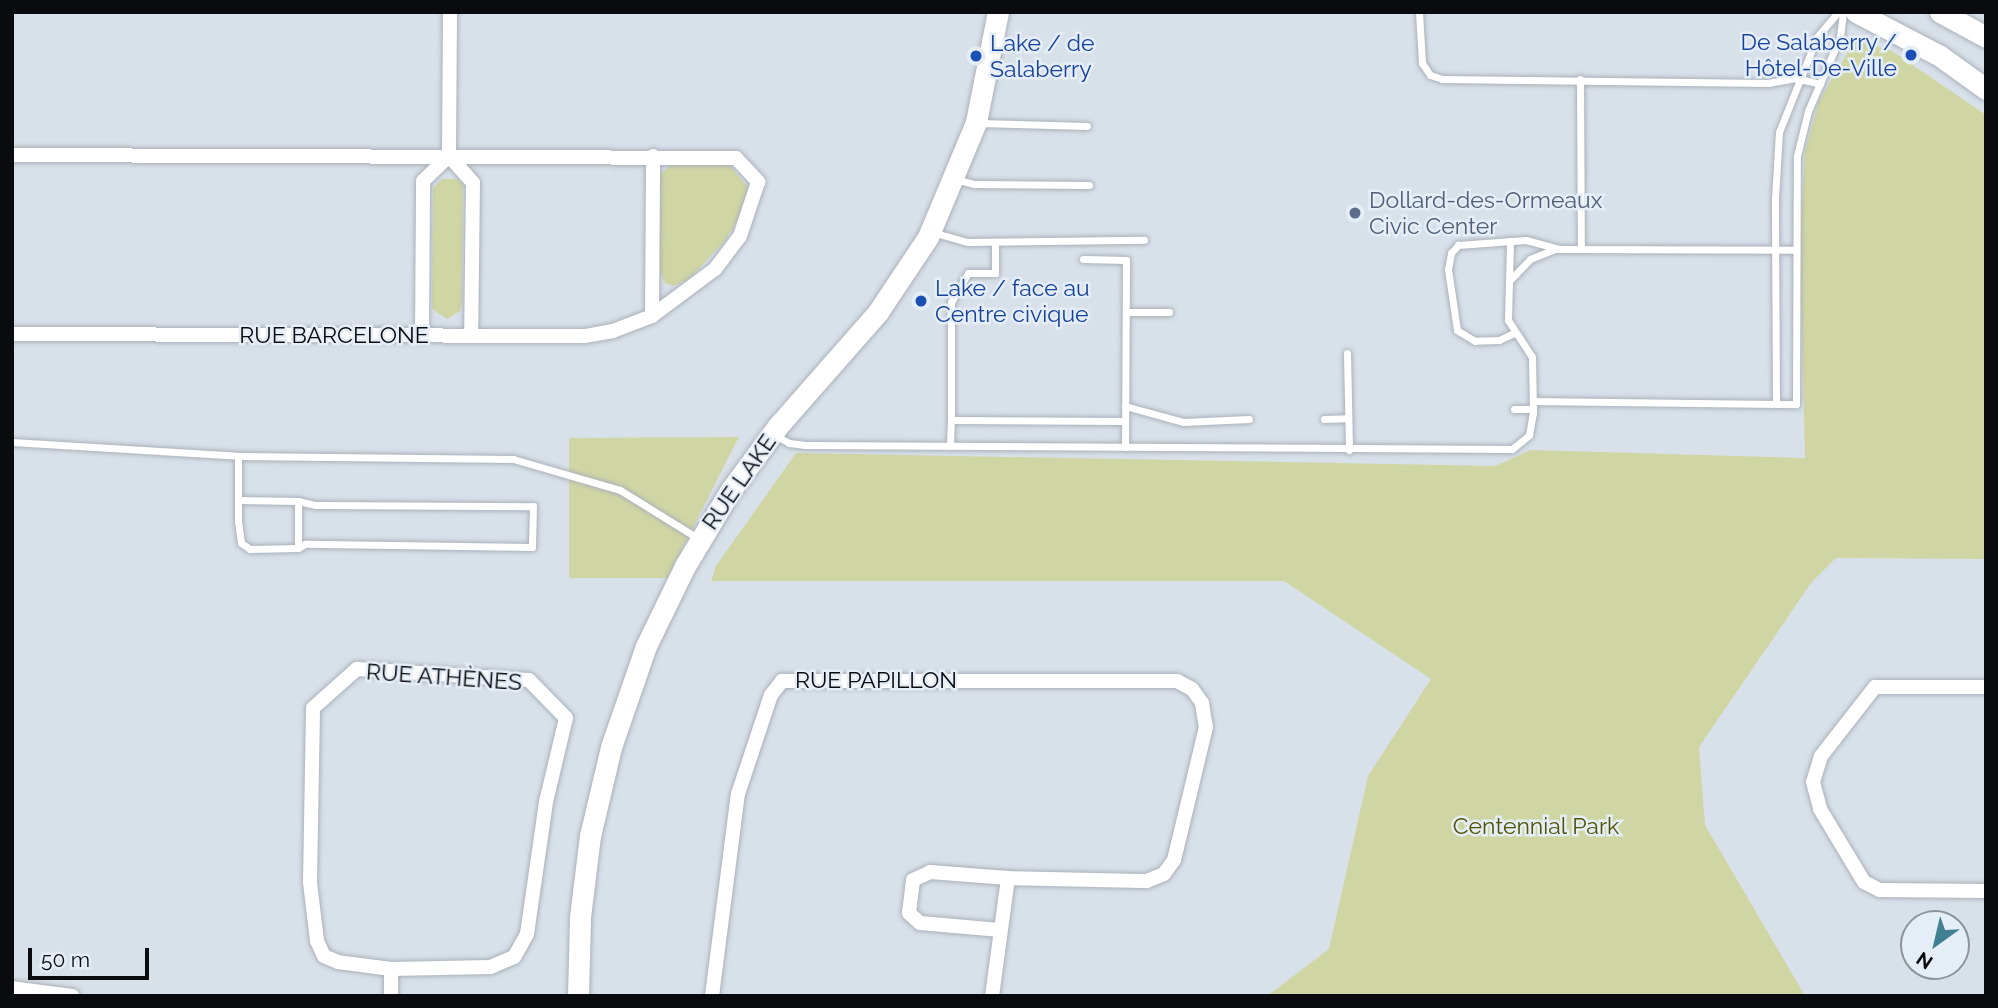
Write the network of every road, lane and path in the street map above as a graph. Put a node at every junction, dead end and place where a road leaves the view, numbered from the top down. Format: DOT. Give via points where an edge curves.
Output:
graph roads {
  1 [pos="450,12"];
  2 [pos="998,12"];
  3 [pos="1419,12"];
  4 [pos="1838,12"];
  5 [pos="1843,12"];
  6 [pos="1856,12"];
  7 [pos="1949,17"];
  8 [pos="1986,37"];
  9 [pos="1986,51"];
  10 [pos="1799,78"];
  11 [pos="1580,79"];
  12 [pos="1820,84"];
  13 [pos="1986,89"];
  14 [pos="976,122"];
  15 [pos="1087,126"];
  16 [pos="12,155"];
  17 [pos="449,156"];
  18 [pos="653,156"];
  19 [pos="955,179"];
  20 [pos="1089,185"];
  21 [pos="931,232"];
  22 [pos="1144,240"];
  23 [pos="1510,241"];
  24 [pos="995,242"];
  25 [pos="1556,248"];
  26 [pos="1581,249"];
  27 [pos="1775,250"];
  28 [pos="1796,250"];
  29 [pos="1083,259"];
  30 [pos="1509,281"];
  31 [pos="1126,312"];
  32 [pos="1169,312"];
  33 [pos="652,316"];
  34 [pos="1514,333"];
  35 [pos="12,334"];
  36 [pos="422,336"];
  37 [pos="471,336"];
  38 [pos="1347,353"];
  39 [pos="1776,404"];
  40 [pos="1533,405"];
  41 [pos="1125,406"];
  42 [pos="1514,409"];
  43 [pos="1347,418"];
  44 [pos="1250,419"];
  45 [pos="1324,419"];
  46 [pos="951,420"];
  47 [pos="1125,421"];
  48 [pos="772,434"];
  49 [pos="12,442"];
  50 [pos="950,446"];
  51 [pos="1125,447"];
  52 [pos="1349,450"];
  53 [pos="238,456"];
  54 [pos="238,500"];
  55 [pos="298,501"];
  56 [pos="699,539"];
  57 [pos="298,548"];
  58 [pos="1986,687"];
  59 [pos="1008,878"];
  60 [pos="1986,891"];
  61 [pos="1000,930"];
  62 [pos="391,969"];
  63 [pos="12,988"];
  64 [pos="39,993"];
  65 [pos="72,996"];
  66 [pos="391,996"];
  67 [pos="578,996"];
  68 [pos="712,996"];
  69 [pos="992,996"];
  1 -- 17 [label="street"];
  2 -- 14 [label="street, RUE LAKE"];
  3 -- 11 [label="lane" via="1422,63 1436,77"];
  4 -- 10 [label="lane" via="1821,29"];
  5 -- 12 [label="lane" via="1840,37"];
  6 -- 13 [label="street" via="1940,56"];
  7 -- 8 [label="street"];
  7 -- 9 [label="street"];
  10 -- 11 [label="lane" via="1768,83 1598,83"];
  10 -- 12 [label="lane"];
  10 -- 27 [label="lane" via="1779,132"];
  11 -- 26 [label="lane"];
  12 -- 28 [label="lane" via="1797,156"];
  14 -- 15 [label="lane"];
  14 -- 19 [label="street, RUE LAKE"];
  16 -- 17 [label="street, RUE BARCELONE"];
  17 -- 18 [label="street, RUE BARCELONE"];
  17 -- 36 [label="street" via="423,181"];
  17 -- 37 [label="street" via="473,183"];
  18 -- 33 [label="street"];
  18 -- 33 [label="street, RUE BARCELONE" via="736,158 758,182 740,236 715,269"];
  19 -- 20 [label="lane" via="974,184"];
  19 -- 21 [label="street, RUE LAKE"];
  21 -- 24 [label="lane" via="949,240"];
  21 -- 48 [label="street, RUE LAKE" via="878,312"];
  22 -- 24 [label="lane"];
  23 -- 25 [label="lane"];
  23 -- 30 [label="lane"];
  23 -- 34 [label="lane" via="1458,245 1448,269 1460,333 1470,340 1492,341"];
  24 -- 46 [label="lane" via="995,274 968,274 951,302"];
  25 -- 26 [label="lane"];
  25 -- 30 [label="lane" via="1530,259"];
  26 -- 27 [label="lane"];
  27 -- 28 [label="lane"];
  27 -- 39 [label="lane"];
  28 -- 39 [label="lane" via="1796,404"];
  29 -- 31 [label="lane" via="1126,260"];
  30 -- 34 [label="lane" via="1507,313"];
  31 -- 32 [label="lane"];
  31 -- 41 [label="lane"];
  33 -- 37 [label="street, RUE BARCELONE" via="584,336"];
  34 -- 40 [label="lane" via="1532,357"];
  35 -- 36 [label="street, RUE BARCELONE"];
  36 -- 37 [label="street, RUE BARCELONE"];
  38 -- 43 [label="lane"];
  39 -- 40 [label="lane"];
  40 -- 42 [label="lane"];
  40 -- 52 [label="lane" via="1531,429 1524,442 1503,451"];
  41 -- 44 [label="lane" via="1183,422"];
  41 -- 47 [label="lane"];
  43 -- 45 [label="lane"];
  43 -- 52 [label="lane"];
  46 -- 47 [label="lane"];
  46 -- 50 [label="lane"];
  47 -- 51 [label="lane"];
  48 -- 50 [label="lane" via="794,444"];
  48 -- 56 [label="street, RUE LAKE"];
  49 -- 53 [label="lane"];
  50 -- 51 [label="lane"];
  51 -- 52 [label="lane"];
  53 -- 54 [label="lane"];
  53 -- 56 [label="lane" via="532,463 620,490"];
  54 -- 55 [label="lane"];
  54 -- 57 [label="lane" via="243,546"];
  55 -- 57 [label="lane"];
  55 -- 57 [label="lane" via="316,505 533,506 532,547 305,544"];
  56 -- 67 [label="street, RUE LAKE" via="642,656 611,747 585,874"];
  58 -- 60 [label="street" via="1875,687 1821,755 1813,782 1820,808 1864,882 1880,890"];
  59 -- 61 [label="street"];
  59 -- 61 [label="street" via="930,872 914,880 909,912 920,923"];
  59 -- 68 [label="street, RUE PAPILLON" via="1147,881 1164,874 1174,860 1206,727 1202,703 1192,689 1177,681 782,681 771,695 738,794"];
  61 -- 69 [label="street"];
  62 -- 62 [label="street, RUE ATHÈNES" via="338,962 324,956 317,941 310,882 313,708 357,669 529,680 566,718 546,802 527,934 514,957 491,967"];
  62 -- 66 [label="street"];
  63 -- 64 [label="street"];
  64 -- 65 [label="street"];
}
